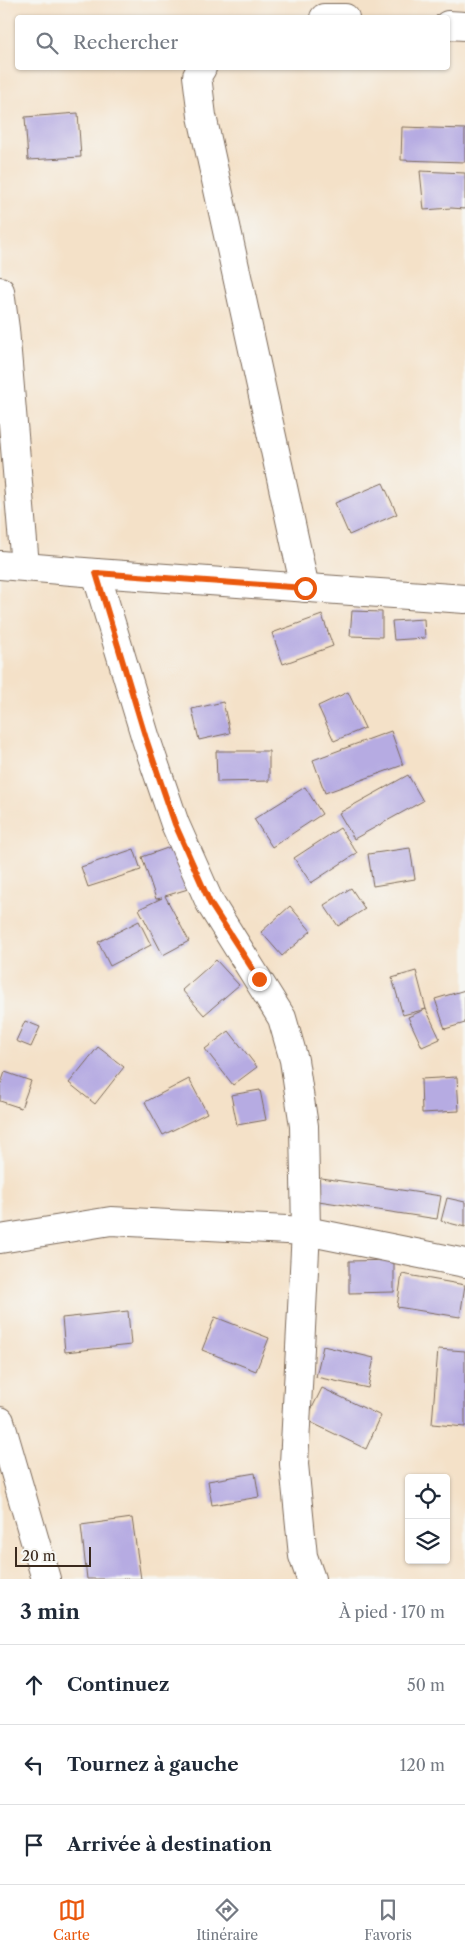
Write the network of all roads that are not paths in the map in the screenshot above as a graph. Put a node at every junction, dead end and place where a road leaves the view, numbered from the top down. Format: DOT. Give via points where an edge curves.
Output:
graph roads {
  1 [pos="450,25"];
  2 [pos="465,26"];
  3 [pos="201,70"];
  4 [pos="0,291"];
  5 [pos="13,565"];
  6 [pos="96,573"];
  7 [pos="305,588"];
  8 [pos="465,599"];
  9 [pos="306,1231"];
  10 [pos="0,1239"];
  11 [pos="465,1263"];
  12 [pos="0,1421"];
  13 [pos="46,1579"];
  14 [pos="311,1579"];
  1 -- 2 [label="street"];
  3 -- 7 [label="street" via="197,76 202,116"];
  4 -- 5 [label="street" via="5,329"];
  5 -- 6 [label="street"];
  6 -- 7 [label="street"];
  6 -- 9 [label="street" via="175,824 210,903 282,1018 294,1060 304,1126"];
  7 -- 8 [label="street"];
  9 -- 10 [label="street" via="111,1221"];
  9 -- 11 [label="street"];
  9 -- 14 [label="street" via="294,1464 303,1556"];
  12 -- 13 [label="street"];
}
